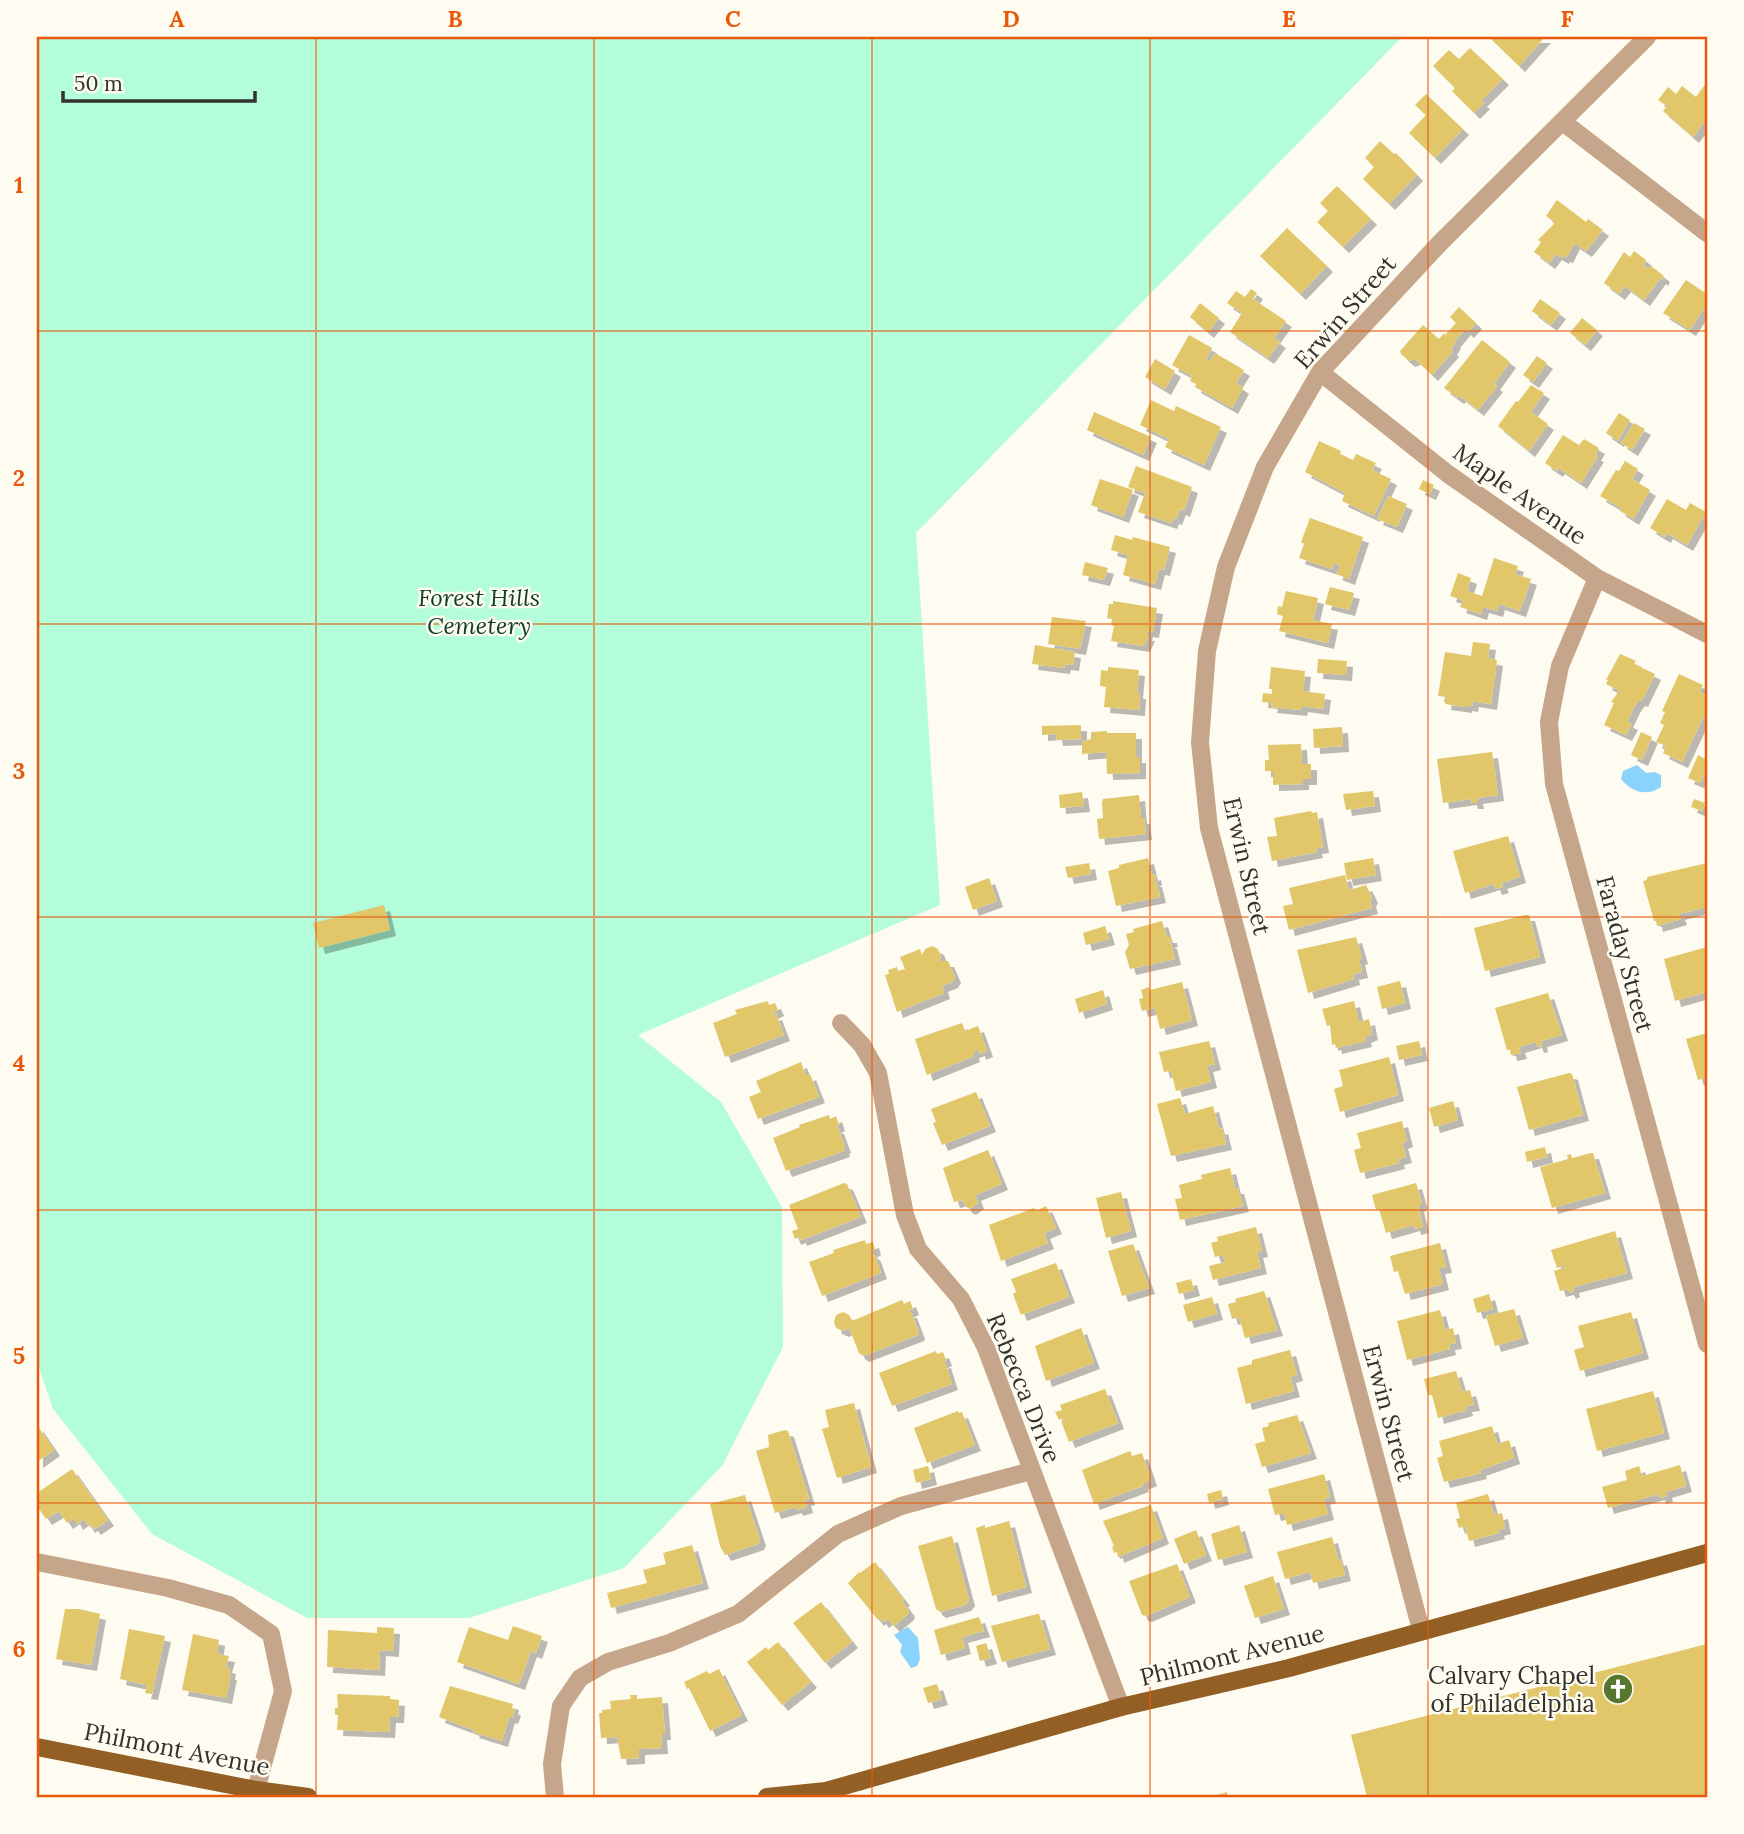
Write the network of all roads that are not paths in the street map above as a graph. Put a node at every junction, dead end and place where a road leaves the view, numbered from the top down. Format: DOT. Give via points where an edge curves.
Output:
graph roads {
  1 [pos="1647,37"];
  2 [pos="1563,122"];
  3 [pos="1707,233"];
  4 [pos="1320,372"];
  5 [pos="1597,578"];
  6 [pos="1707,634"];
  7 [pos="841,1023"];
  8 [pos="1707,1343"];
  9 [pos="1031,1471"];
  10 [pos="1707,1553"];
  11 [pos="37,1562"];
  12 [pos="1421,1630"];
  13 [pos="1121,1707"];
  14 [pos="37,1747"];
  15 [pos="256,1790"];
  16 [pos="308,1797"];
  17 [pos="555,1797"];
  18 [pos="767,1797"];
  1 -- 2 [label="street, Erwin Street"];
  2 -- 3 [label="street"];
  2 -- 4 [label="street, Erwin Street" via="1439,244"];
  4 -- 5 [label="street, Maple Avenue" via="1448,474"];
  4 -- 12 [label="street, Erwin Street" via="1265,467 1226,567 1207,651 1200,741 1209,828"];
  5 -- 6 [label="street, Maple Avenue"];
  5 -- 8 [label="street, Faraday Street" via="1560,666 1549,722 1553,785"];
  7 -- 9 [label="street, Rebecca Drive" via="862,1045 877,1073 905,1215 918,1249 961,1299 986,1348"];
  9 -- 13 [label="street, Rebecca Drive"];
  9 -- 17 [label="street" via="901,1506 838,1534 738,1614 608,1662 580,1678 561,1706 552,1764"];
  10 -- 12 [label="main road, Philmont Avenue"];
  11 -- 15 [label="street" via="229,1605 271,1634 283,1691"];
  12 -- 13 [label="main road, Philmont Avenue" via="1251,1678"];
  13 -- 18 [label="main road, Philmont Avenue" via="826,1791"];
  14 -- 15 [label="main road, Philmont Avenue"];
  15 -- 16 [label="main road, Philmont Avenue"];
}
